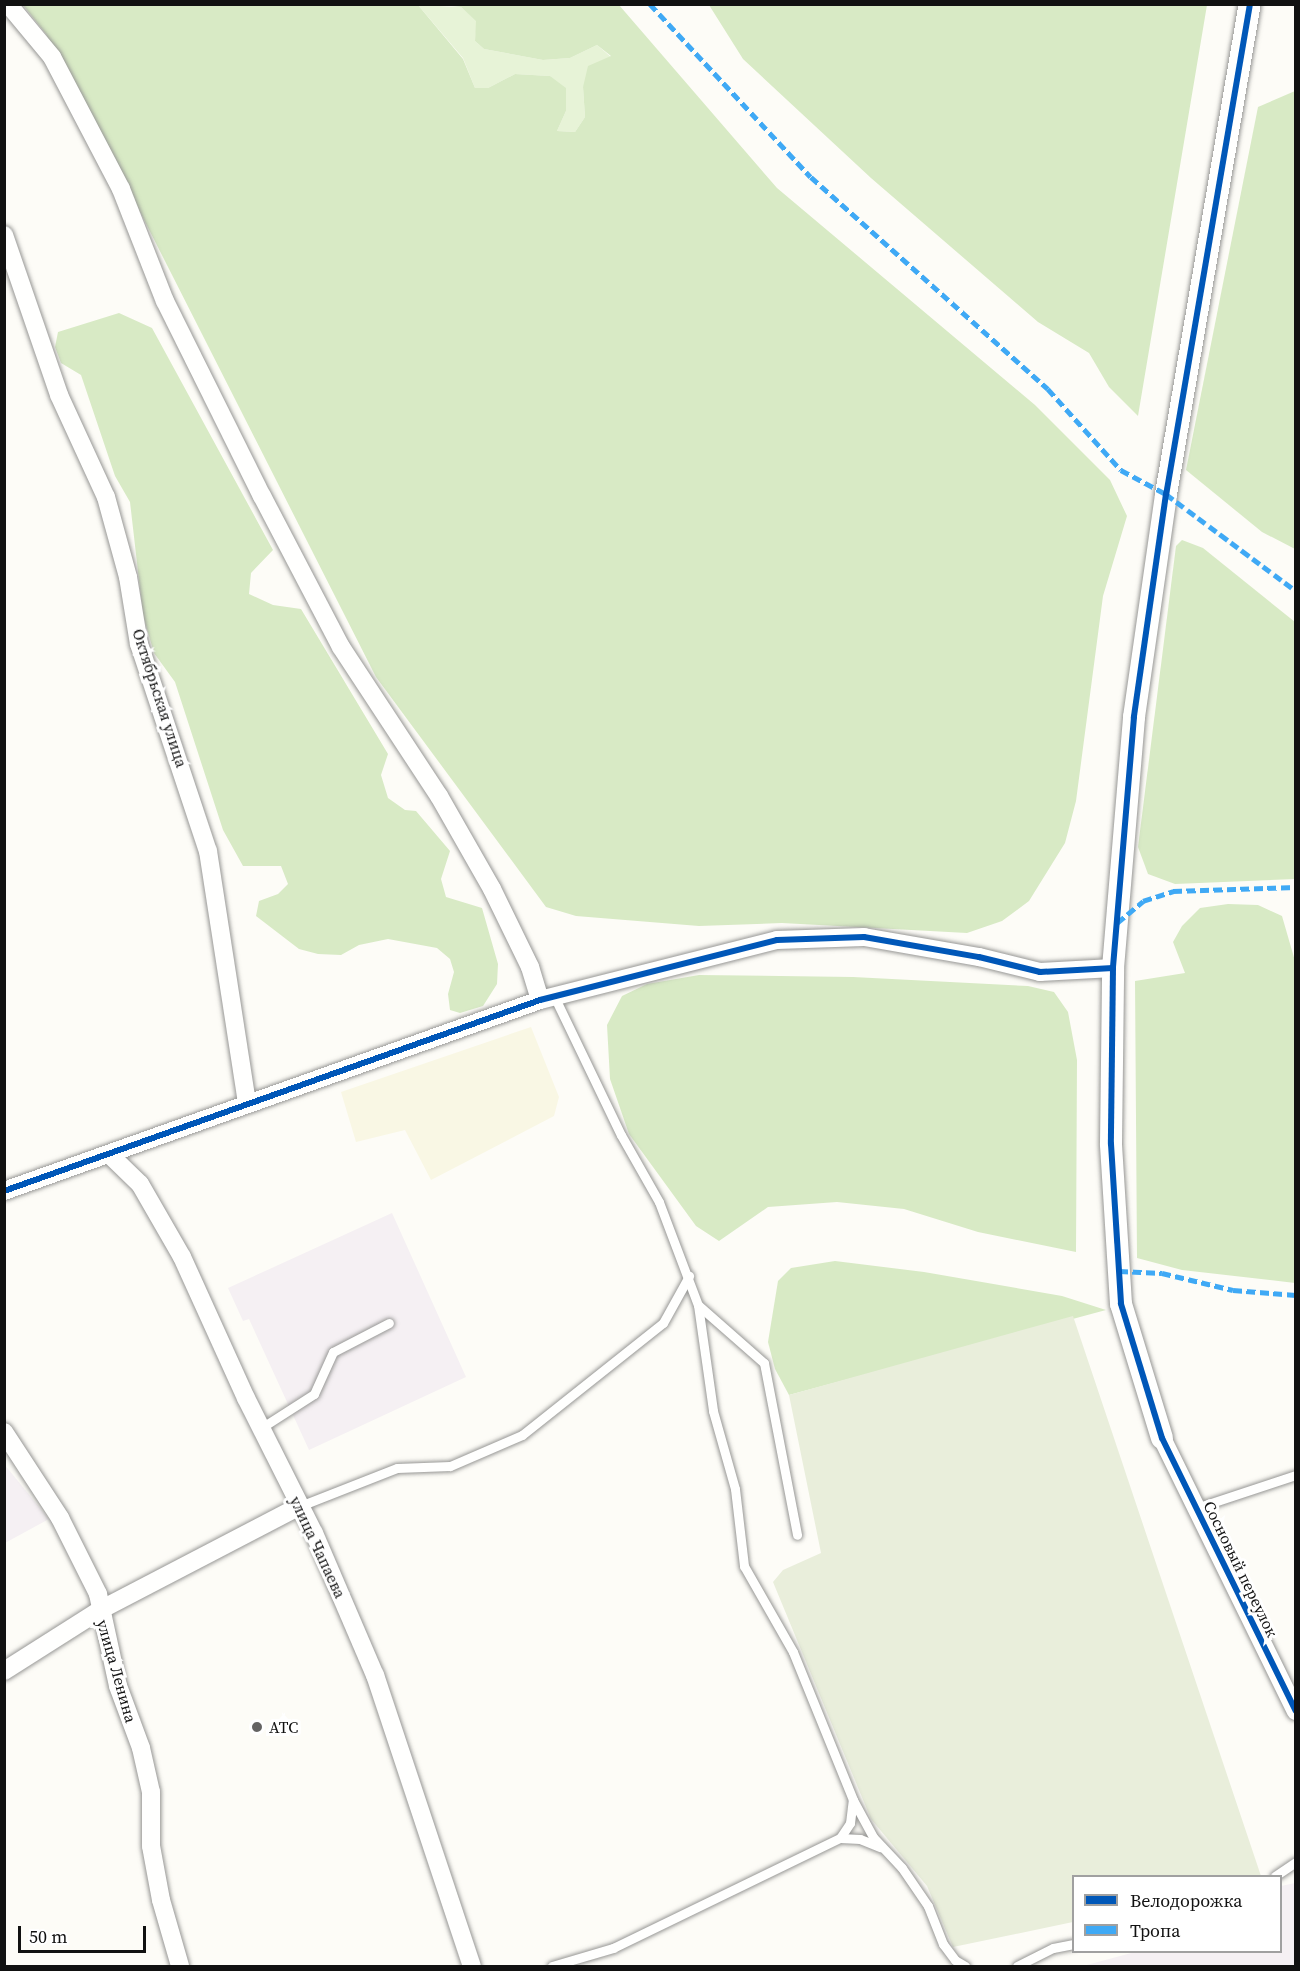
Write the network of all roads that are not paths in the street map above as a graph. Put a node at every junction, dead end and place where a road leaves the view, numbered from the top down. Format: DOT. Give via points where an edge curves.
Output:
graph roads {
  1 [pos="8,4"];
  2 [pos="1250,4"];
  3 [pos="4,235"];
  4 [pos="1113,968"];
  5 [pos="547,998"];
  6 [pos="247,1104"];
  7 [pos="109,1154"];
  8 [pos="4,1191"];
  9 [pos="689,1276"];
  10 [pos="698,1305"];
  11 [pos="389,1323"];
  12 [pos="261,1428"];
  13 [pos="4,1432"];
  14 [pos="1162,1438"];
  15 [pos="1296,1475"];
  16 [pos="300,1506"];
  17 [pos="1196,1509"];
  18 [pos="797,1535"];
  19 [pos="100,1610"];
  20 [pos="4,1671"];
  21 [pos="1296,1711"];
  22 [pos="853,1800"];
  23 [pos="840,1838"];
  24 [pos="884,1849"];
  25 [pos="1296,1862"];
  26 [pos="1276,1875"];
  27 [pos="1072,1944"];
  28 [pos="180,1966"];
  29 [pos="472,1966"];
  30 [pos="552,1966"];
  31 [pos="965,1966"];
  32 [pos="1017,1966"];
  1 -- 5 [label="street" via="52,57 121,189 165,301 341,647 439,796"];
  2 -- 4 [label="street" via="1166,494 1139,682"];
  3 -- 6 [label="street, Октябрьская улица" via="59,395 106,496 128,577 139,644 208,851"];
  4 -- 5 [label="street" via="1040,972 864,937 777,940"];
  4 -- 14 [label="street" via="1111,1144 1121,1304"];
  5 -- 6 [label="street"];
  5 -- 9 [label="lane" via="659,1202"];
  6 -- 7 [label="street"];
  7 -- 8 [label="street"];
  7 -- 12 [label="street, улица Чапаева" via="140,1184 182,1257"];
  9 -- 10 [label="lane"];
  9 -- 16 [label="lane" via="663,1323 522,1435 450,1466 397,1468"];
  10 -- 18 [label="lane" via="764,1364"];
  10 -- 22 [label="lane" via="713,1411 735,1489 744,1566 794,1652"];
  11 -- 12 [label="lane" via="333,1352 314,1394"];
  12 -- 16 [label="street, улица Чапаева"];
  13 -- 19 [label="street, улица Ленина" via="60,1518 98,1594"];
  14 -- 17 [label="street, Сосновый переулок"];
  15 -- 17 [label="lane"];
  16 -- 19 [label="street"];
  16 -- 29 [label="street, улица Чапаева" via="375,1676"];
  17 -- 21 [label="street, Сосновый переулок"];
  19 -- 20 [label="street"];
  19 -- 28 [label="street, улица Ленина" via="118,1686 141,1748 151,1792 151,1846"];
  22 -- 23 [label="lane" via="850,1822"];
  22 -- 24 [label="lane"];
  23 -- 24 [label="lane" via="860,1839"];
  23 -- 30 [label="lane" via="613,1948"];
  24 -- 31 [label="lane" via="928,1906 943,1944"];
  25 -- 26 [label="lane"];
  27 -- 32 [label="lane" via="1053,1948"];
}
